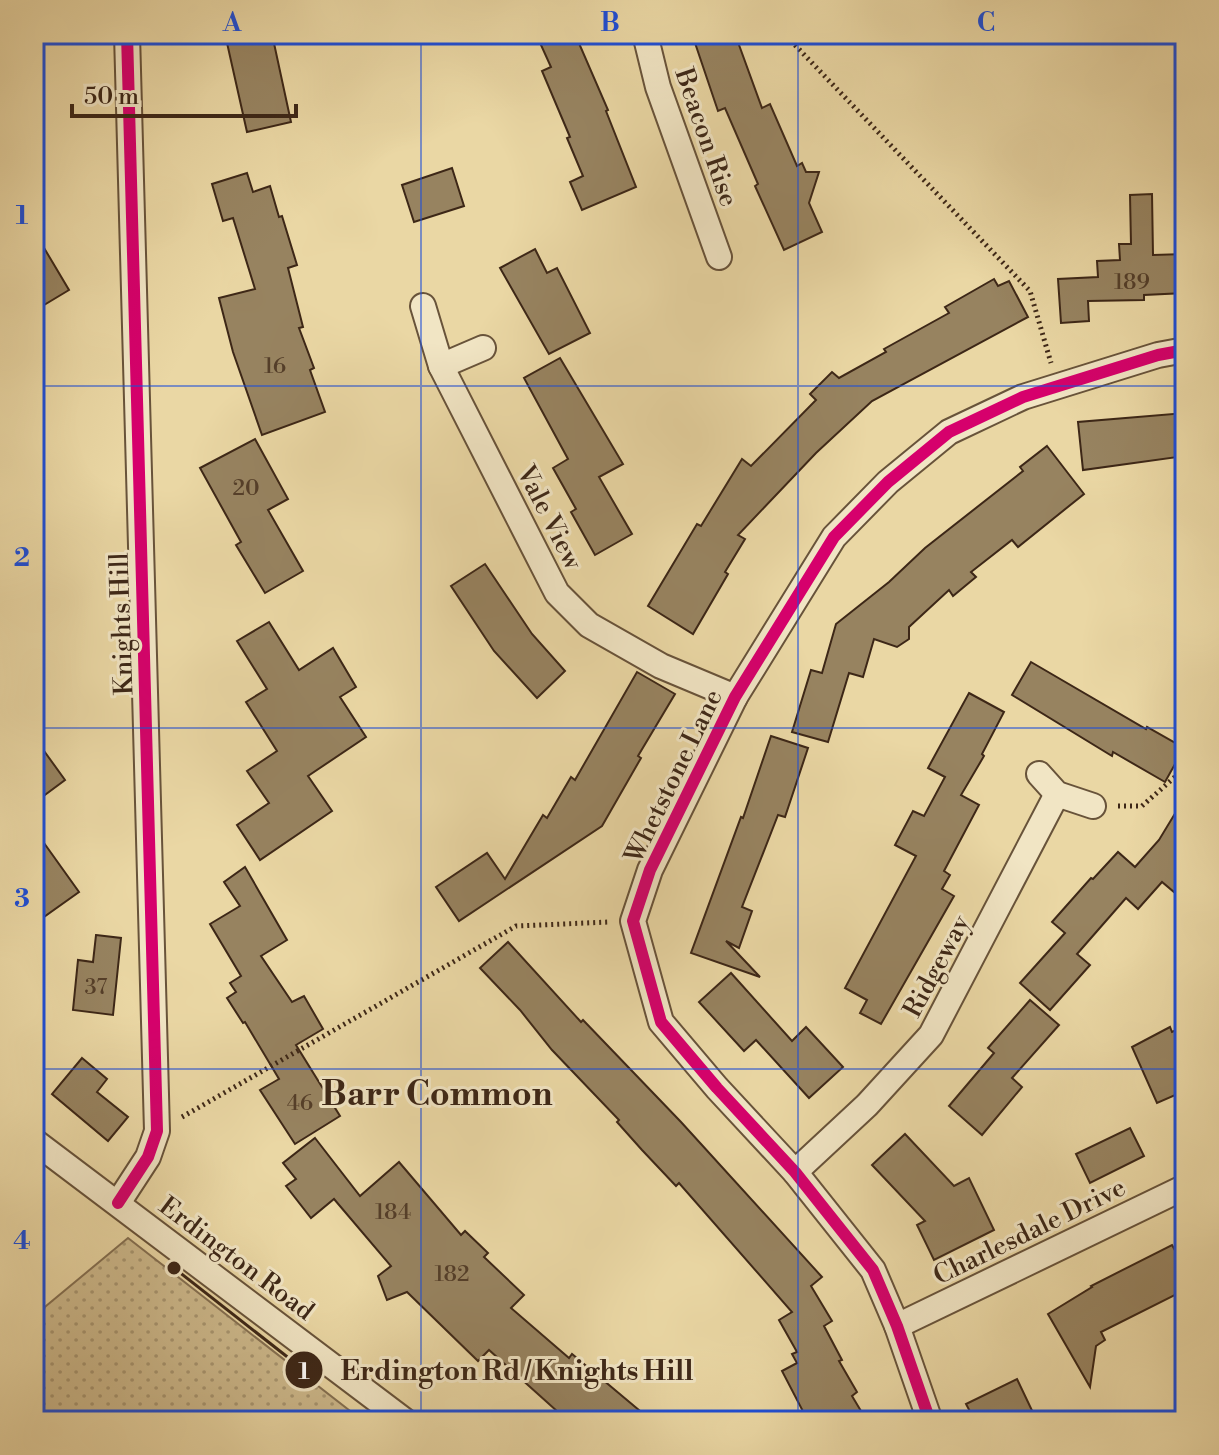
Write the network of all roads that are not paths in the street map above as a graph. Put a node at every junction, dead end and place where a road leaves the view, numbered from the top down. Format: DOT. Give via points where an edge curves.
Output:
graph roads {
  1 [pos="127,34"];
  2 [pos="645,34"];
  3 [pos="719,257"];
  4 [pos="423,306"];
  5 [pos="483,348"];
  6 [pos="1185,350"];
  7 [pos="441,366"];
  8 [pos="735,697"];
  9 [pos="1039,774"];
  10 [pos="1057,794"];
  11 [pos="1093,806"];
  12 [pos="34,1141"];
  13 [pos="795,1172"];
  14 [pos="1185,1187"];
  15 [pos="118,1203"];
  16 [pos="897,1326"];
  17 [pos="405,1421"];
  18 [pos="930,1421"];
  1 -- 15 [label="street, Knights Hill" via="157,1131 148,1157"];
  2 -- 3 [label="street, Beacon Rise" via="658,87"];
  4 -- 7 [label="street, Vale View"];
  5 -- 7 [label="street"];
  6 -- 8 [label="street, Whetstone Lane" via="1023,397 949,432 888,482 834,537"];
  7 -- 8 [label="street, Vale View" via="557,593 589,625 661,666"];
  8 -- 13 [label="street, Whetstone Lane" via="650,870 633,921 661,1022"];
  9 -- 10 [label="street"];
  10 -- 11 [label="street"];
  10 -- 13 [label="street, Ridgeway" via="931,1035"];
  12 -- 15 [label="street, Erdington Road"];
  13 -- 16 [label="street" via="873,1270"];
  14 -- 16 [label="street, Charlesdale Drive"];
  15 -- 17 [label="street, Erdington Road"];
  16 -- 18 [label="street"];
}
